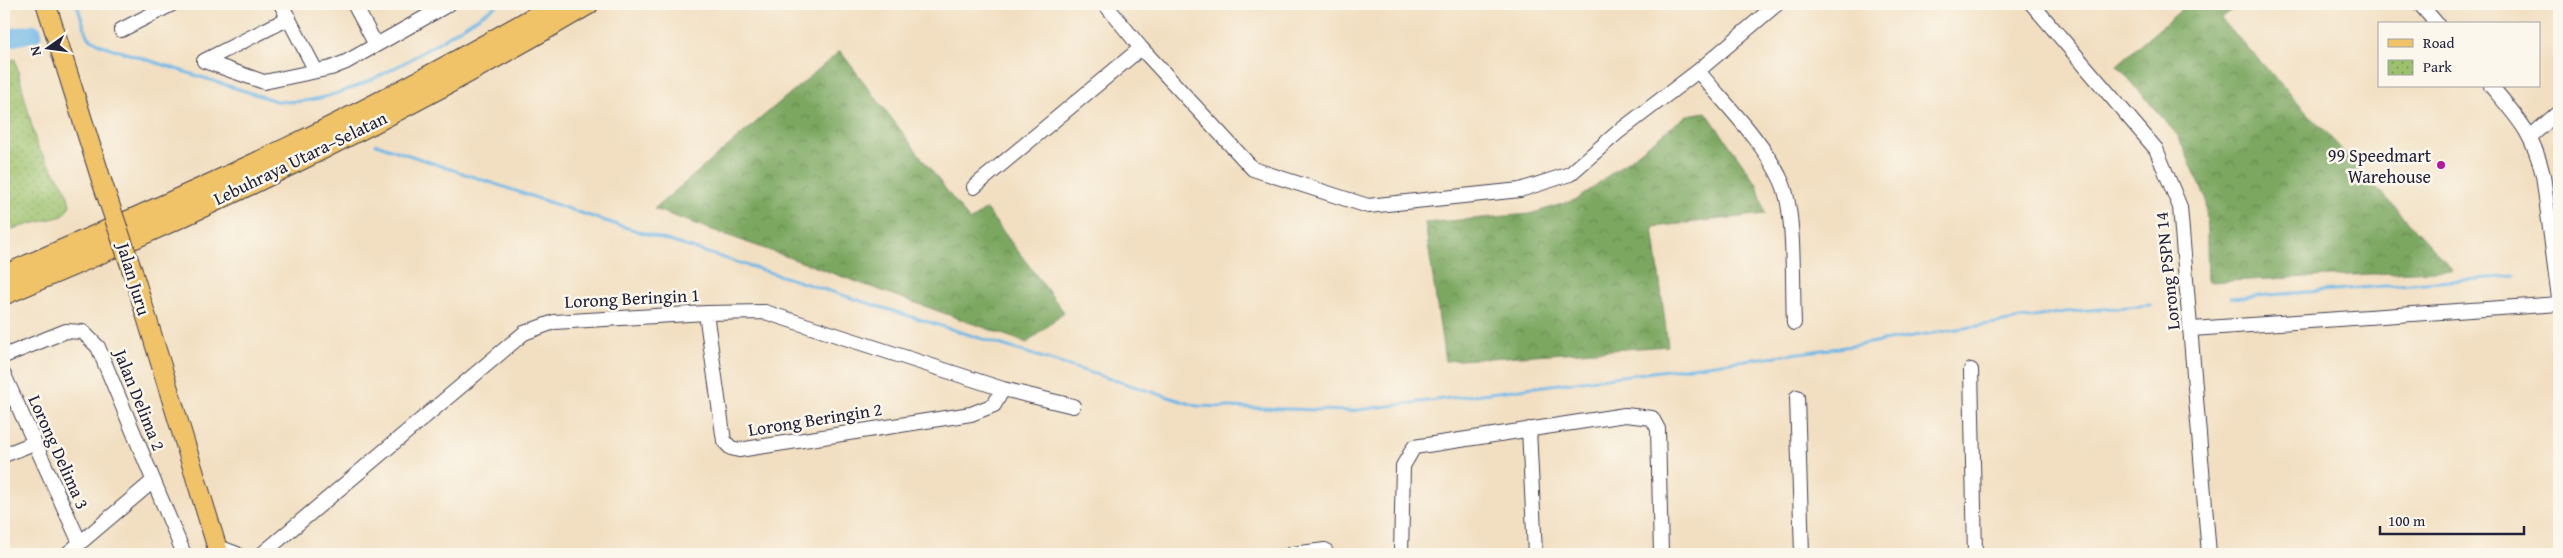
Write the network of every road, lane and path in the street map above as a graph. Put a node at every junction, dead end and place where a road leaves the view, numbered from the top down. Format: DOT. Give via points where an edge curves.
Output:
graph roads {
  1 [pos="46,4"];
  2 [pos="172,4"];
  3 [pos="281,4"];
  4 [pos="354,4"];
  5 [pos="558,4"];
  6 [pos="588,4"];
  7 [pos="1105,4"];
  8 [pos="1777,4"];
  9 [pos="2032,4"];
  10 [pos="2420,4"];
  11 [pos="441,6"];
  12 [pos="289,18"];
  13 [pos="2435,22"];
  14 [pos="120,30"];
  15 [pos="376,45"];
  16 [pos="1141,48"];
  17 [pos="316,71"];
  18 [pos="1698,72"];
  19 [pos="2493,88"];
  20 [pos="2559,112"];
  21 [pos="2531,136"];
  22 [pos="974,187"];
  23 [pos="4,276"];
  24 [pos="4,294"];
  25 [pos="2559,298"];
  26 [pos="2559,304"];
  27 [pos="706,313"];
  28 [pos="1794,323"];
  29 [pos="2192,329"];
  30 [pos="4,356"];
  31 [pos="1971,370"];
  32 [pos="4,376"];
  33 [pos="1003,389"];
  34 [pos="1797,398"];
  35 [pos="1073,406"];
  36 [pos="1529,429"];
  37 [pos="34,443"];
  38 [pos="4,455"];
  39 [pos="153,481"];
  40 [pos="80,544"];
  41 [pos="217,550"];
  42 [pos="1325,550"];
  43 [pos="67,554"];
  44 [pos="184,554"];
  45 [pos="237,554"];
  46 [pos="262,554"];
  47 [pos="1292,554"];
  48 [pos="1401,554"];
  49 [pos="1535,554"];
  50 [pos="1661,554"];
  51 [pos="1802,554"];
  52 [pos="1975,554"];
  53 [pos="2209,554"];
  1 -- 41 [label="main road, Jalan Juru, bridge"];
  2 -- 14 [label="street"];
  3 -- 12 [label="street"];
  4 -- 15 [label="street"];
  5 -- 23 [label="highway, Lebuhraya Utara–Selatan" via="408,87 284,150"];
  6 -- 24 [label="highway, Lebuhraya Utara–Selatan" via="463,75 293,163"];
  7 -- 16 [label="street"];
  8 -- 18 [label="street"];
  9 -- 29 [label="street, Lorong PSPN 14" via="2156,149 2180,206"];
  10 -- 13 [label="street"];
  11 -- 15 [label="street"];
  12 -- 17 [label="street"];
  12 -- 17 [label="street" via="204,61 264,82"];
  15 -- 17 [label="street" via="346,62"];
  16 -- 18 [label="street" via="1253,169 1368,206 1520,190 1570,174 1617,133"];
  16 -- 22 [label="street"];
  18 -- 28 [label="street" via="1766,154 1782,181 1790,214"];
  19 -- 21 [label="street"];
  20 -- 21 [label="street"];
  21 -- 25 [label="street" via="2543,175"];
  26 -- 29 [label="street"];
  27 -- 33 [label="street, Lorong Beringin 1" via="765,312"];
  27 -- 33 [label="street, Lorong Beringin 2" via="724,442 731,448 739,450 971,414 994,405"];
  27 -- 46 [label="street, Lorong Beringin 1" via="554,322 524,333"];
  29 -- 53 [label="street, Lorong PSPN 14"];
  30 -- 39 [label="street, Jalan Delima 2" via="66,331 82,332 98,347"];
  31 -- 52 [label="street"];
  32 -- 37 [label="street, Lorong Delima 3"];
  33 -- 35 [label="street, Lorong Beringin 1"];
  34 -- 51 [label="street"];
  36 -- 48 [label="street" via="1420,445 1408,453 1403,466"];
  36 -- 49 [label="street"];
  36 -- 50 [label="street" via="1625,415 1652,418 1658,429"];
  37 -- 38 [label="street"];
  37 -- 40 [label="street, Lorong Delima 3"];
  39 -- 40 [label="street"];
  39 -- 44 [label="street, Jalan Delima 2"];
  40 -- 43 [label="street"];
  41 -- 45 [label="street"];
  42 -- 47 [label="street"];
}
